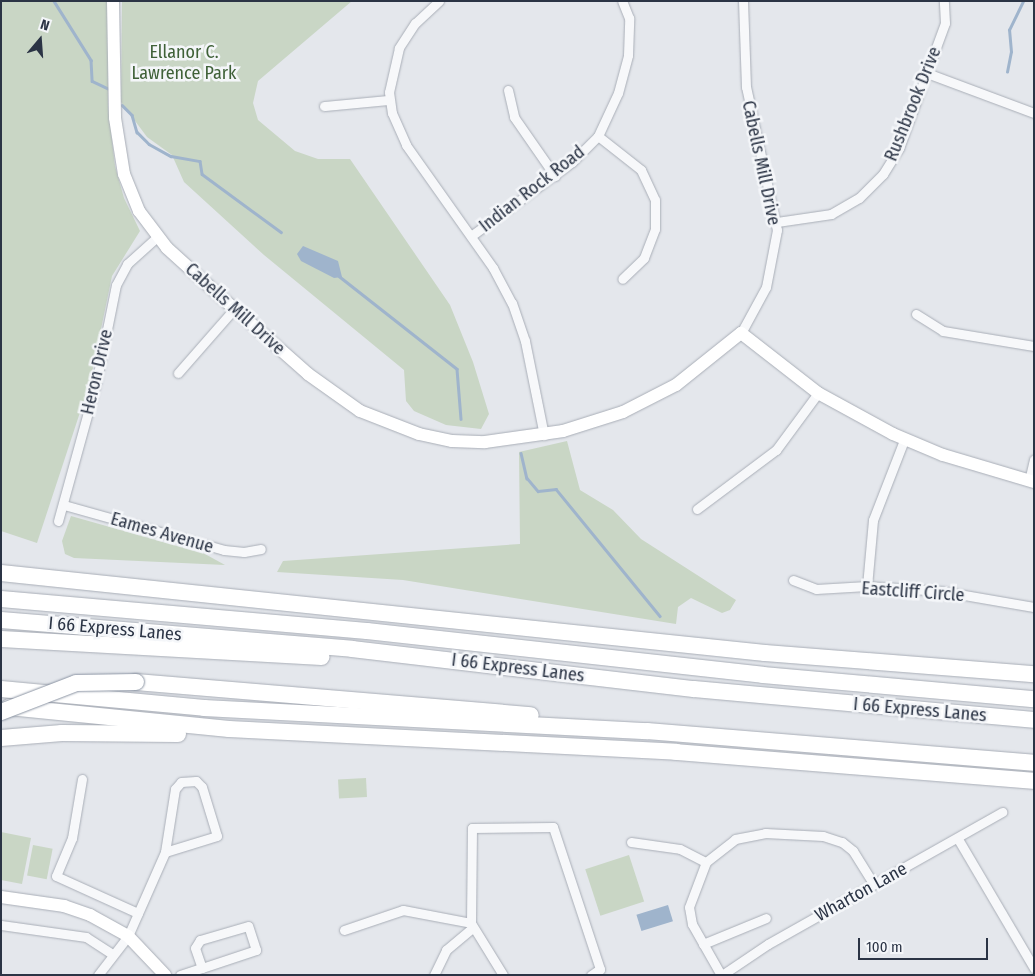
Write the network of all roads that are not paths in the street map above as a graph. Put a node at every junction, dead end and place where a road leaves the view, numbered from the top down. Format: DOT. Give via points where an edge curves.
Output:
graph roads {
  1 [pos="113,1"];
  2 [pos="439,1"];
  3 [pos="622,1"];
  4 [pos="742,1"];
  5 [pos="944,1"];
  6 [pos="927,73"];
  7 [pos="508,90"];
  8 [pos="389,100"];
  9 [pos="324,106"];
  10 [pos="1034,113"];
  11 [pos="598,136"];
  12 [pos="555,176"];
  13 [pos="777,222"];
  14 [pos="471,236"];
  15 [pos="157,237"];
  16 [pos="622,280"];
  17 [pos="234,309"];
  18 [pos="916,314"];
  19 [pos="741,333"];
  20 [pos="1034,346"];
  21 [pos="178,373"];
  22 [pos="818,392"];
  23 [pos="544,435"];
  24 [pos="904,440"];
  25 [pos="1034,460"];
  26 [pos="1031,481"];
  27 [pos="64,505"];
  28 [pos="697,509"];
  29 [pos="58,521"];
  30 [pos="261,549"];
  31 [pos="1,566"];
  32 [pos="1,573"];
  33 [pos="793,580"];
  34 [pos="87,584"];
  35 [pos="867,586"];
  36 [pos="1,599"];
  37 [pos="1034,607"];
  38 [pos="1,614"];
  39 [pos="1,620"];
  40 [pos="1,639"];
  41 [pos="567,653"];
  42 [pos="478,663"];
  43 [pos="1034,674"];
  44 [pos="838,682"];
  45 [pos="1,689"];
  46 [pos="1034,690"];
  47 [pos="1034,699"];
  48 [pos="1,706"];
  49 [pos="1,712"];
  50 [pos="1034,720"];
  51 [pos="647,731"];
  52 [pos="292,733"];
  53 [pos="1,738"];
  54 [pos="1034,763"];
  55 [pos="82,779"];
  56 [pos="1034,781"];
  57 [pos="1002,812"];
  58 [pos="958,839"];
  59 [pos="631,842"];
  60 [pos="165,852"];
  61 [pos="706,862"];
  62 [pos="874,884"];
  63 [pos="1,897"];
  64 [pos="138,913"];
  65 [pos="766,918"];
  66 [pos="472,925"];
  67 [pos="1,926"];
  68 [pos="344,930"];
  69 [pos="128,936"];
  70 [pos="703,944"];
  71 [pos="112,954"];
  72 [pos="202,968"];
  73 [pos="1034,968"];
  74 [pos="98,975"];
  75 [pos="165,975"];
  76 [pos="180,975"];
  77 [pos="434,975"];
  78 [pos="503,975"];
  79 [pos="591,975"];
  80 [pos="721,975"];
  1 -- 15 [label="street, Cabells Mill Drive" via="119,152 132,198"];
  2 -- 8 [label="street" via="415,23 400,48"];
  3 -- 11 [label="street, Indian Rock Road" via="629,18 628,56 618,93"];
  4 -- 13 [label="street, Cabells Mill Drive" via="746,87"];
  5 -- 6 [label="street, Rushbrook Drive" via="945,23"];
  6 -- 10 [label="street"];
  6 -- 13 [label="street, Rushbrook Drive" via="900,148 872,187 831,214"];
  7 -- 12 [label="street" via="514,117"];
  8 -- 9 [label="street"];
  8 -- 14 [label="street" via="406,145"];
  11 -- 12 [label="street, Indian Rock Road"];
  11 -- 16 [label="street" via="641,170 655,200 655,229 644,258"];
  12 -- 14 [label="street, Indian Rock Road"];
  13 -- 19 [label="street, Cabells Mill Drive" via="766,287"];
  14 -- 23 [label="street" via="500,280 518,321"];
  15 -- 17 [label="street, Cabells Mill Drive"];
  15 -- 27 [label="street, Heron Drive" via="127,264 116,285"];
  17 -- 21 [label="street"];
  17 -- 23 [label="street, Cabells Mill Drive" via="333,394 390,425 435,438 467,442"];
  18 -- 20 [label="street" via="943,330"];
  19 -- 22 [label="street"];
  19 -- 23 [label="street, Cabells Mill Drive" via="700,368 648,400 593,423"];
  22 -- 24 [label="street"];
  22 -- 28 [label="street" via="776,450"];
  24 -- 26 [label="street"];
  24 -- 35 [label="street" via="873,520"];
  25 -- 26 [label="street"];
  27 -- 29 [label="street, Heron Drive"];
  27 -- 30 [label="street, Eames Avenue" via="224,550 244,552"];
  31 -- 34 [label="highway"];
  32 -- 34 [label="highway"];
  33 -- 35 [label="street, Eastcliff Circle" via="816,589"];
  34 -- 43 [label="highway" via="400,611 765,652"];
  35 -- 37 [label="street, Eastcliff Circle" via="941,591"];
  36 -- 41 [label="highway" via="357,630"];
  38 -- 41 [label="highway" via="479,653"];
  39 -- 42 [label="highway, I 66 Express Lanes"];
  40 -- 42 [label="highway" via="130,649"];
  41 -- 44 [label="highway"];
  42 -- 50 [label="highway, I 66 Express Lanes" via="742,694"];
  44 -- 46 [label="highway"];
  44 -- 47 [label="highway"];
  45 -- 51 [label="highway" via="240,711"];
  48 -- 52 [label="highway"];
  49 -- 51 [label="highway, bridge" via="76,683 136,682 480,710"];
  51 -- 54 [label="highway"];
  52 -- 53 [label="highway" via="62,733"];
  52 -- 56 [label="highway" via="667,751"];
  55 -- 64 [label="street" via="72,838 56,876"];
  57 -- 58 [label="street, Wharton Lane"];
  58 -- 62 [label="street, Wharton Lane"];
  58 -- 73 [label="street"];
  59 -- 61 [label="street" via="680,849"];
  60 -- 60 [label="street" via="175,789 181,782 196,781 202,787 217,836"];
  60 -- 64 [label="street"];
  61 -- 62 [label="street" via="735,839 748,834 823,836 842,842 853,851"];
  61 -- 70 [label="street" via="689,907"];
  62 -- 80 [label="street, Wharton Lane"];
  63 -- 69 [label="street" via="77,910"];
  64 -- 69 [label="street"];
  65 -- 70 [label="street"];
  66 -- 68 [label="street" via="403,910"];
  66 -- 77 [label="street" via="446,950"];
  66 -- 78 [label="street"];
  66 -- 79 [label="street" via="472,828 553,827 600,969"];
  67 -- 71 [label="street" via="86,937"];
  69 -- 71 [label="street"];
  69 -- 75 [label="street"];
  70 -- 80 [label="street"];
  71 -- 74 [label="street"];
  72 -- 72 [label="street" via="256,950 248,926 200,940 195,948"];
  72 -- 76 [label="street"];
}
